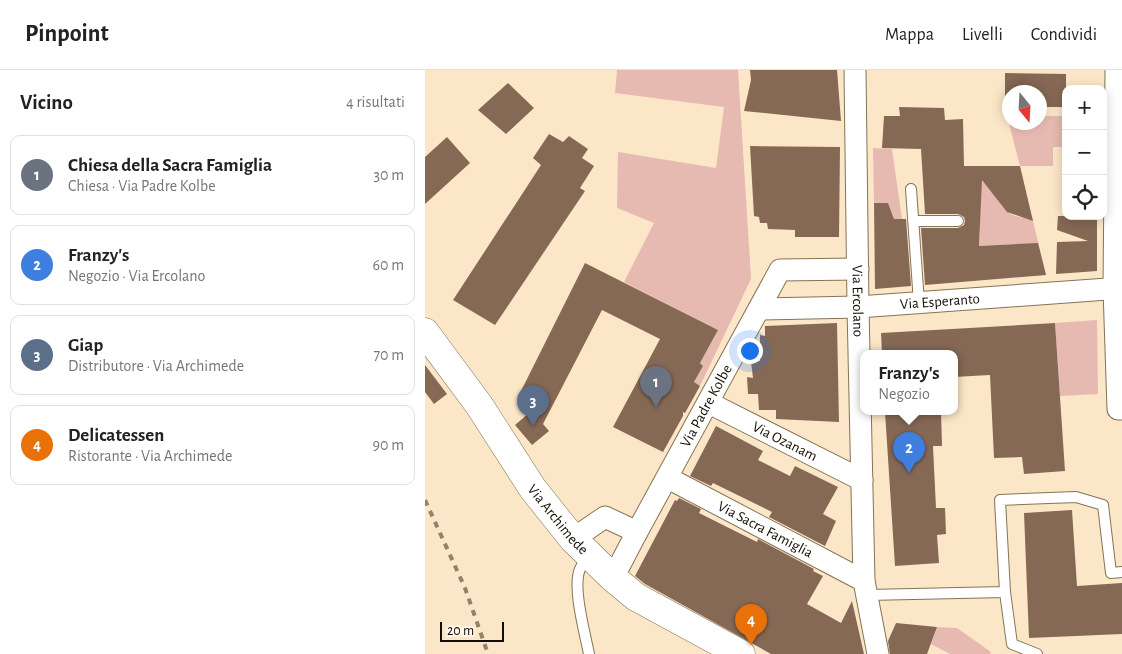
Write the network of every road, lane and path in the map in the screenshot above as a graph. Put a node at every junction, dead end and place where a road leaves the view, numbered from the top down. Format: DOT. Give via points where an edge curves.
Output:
graph roads {
  1 [pos="855,70"];
  2 [pos="1115,70"];
  3 [pos="911,189"];
  4 [pos="913,221"];
  5 [pos="959,221"];
  6 [pos="858,269"];
  7 [pos="1118,288"];
  8 [pos="919,303"];
  9 [pos="858,307"];
  10 [pos="759,309"];
  11 [pos="425,332"];
  12 [pos="860,394"];
  13 [pos="709,403"];
  14 [pos="1122,409"];
  15 [pos="860,415"];
  16 [pos="667,478"];
  17 [pos="862,480"];
  18 [pos="637,532"];
  19 [pos="581,546"];
  20 [pos="1122,572"];
  21 [pos="613,578"];
  22 [pos="866,588"];
  23 [pos="1005,592"];
  24 [pos="877,653"];
  25 [pos="589,654"];
  26 [pos="741,654"];
  27 [pos="1037,654"];
  1 -- 6 [label="street, Via Ercolano"];
  2 -- 7 [label="street"];
  3 -- 4 [label="lane"];
  4 -- 5 [label="lane"];
  4 -- 8 [label="lane"];
  6 -- 9 [label="street, Via Ercolano"];
  6 -- 10 [label="street, Via Padre Kolbe" via="780,270"];
  7 -- 8 [label="street, Via Esperanto"];
  7 -- 14 [label="street" via="1118,409"];
  8 -- 9 [label="street, Via Esperanto"];
  9 -- 10 [label="street, Via Esperanto"];
  9 -- 12 [label="street, Via Ercolano"];
  10 -- 13 [label="street, Via Padre Kolbe"];
  11 -- 19 [label="main road, Via Archimede" via="479,406 533,489"];
  13 -- 16 [label="street, Via Padre Kolbe"];
  13 -- 17 [label="street, Via Ozanam"];
  15 -- 17 [label="street, Via Ercolano"];
  16 -- 18 [label="street, Via Padre Kolbe"];
  16 -- 22 [label="street, Via Sacra Famiglia"];
  17 -- 22 [label="street, Via Ercolano"];
  18 -- 19 [label="street" via="605,517"];
  18 -- 21 [label="street, Via Padre Kolbe"];
  19 -- 21 [label="main road, Via Archimede"];
  19 -- 25 [label="lane" via="578,597"];
  20 -- 23 [label="lane" via="1111,573 1103,505 1076,497 1000,500"];
  21 -- 26 [label="main road, Via Archimede" via="637,597"];
  22 -- 23 [label="lane"];
  22 -- 24 [label="street, Via Ercolano"];
  23 -- 27 [label="lane" via="1012,644"];
}
